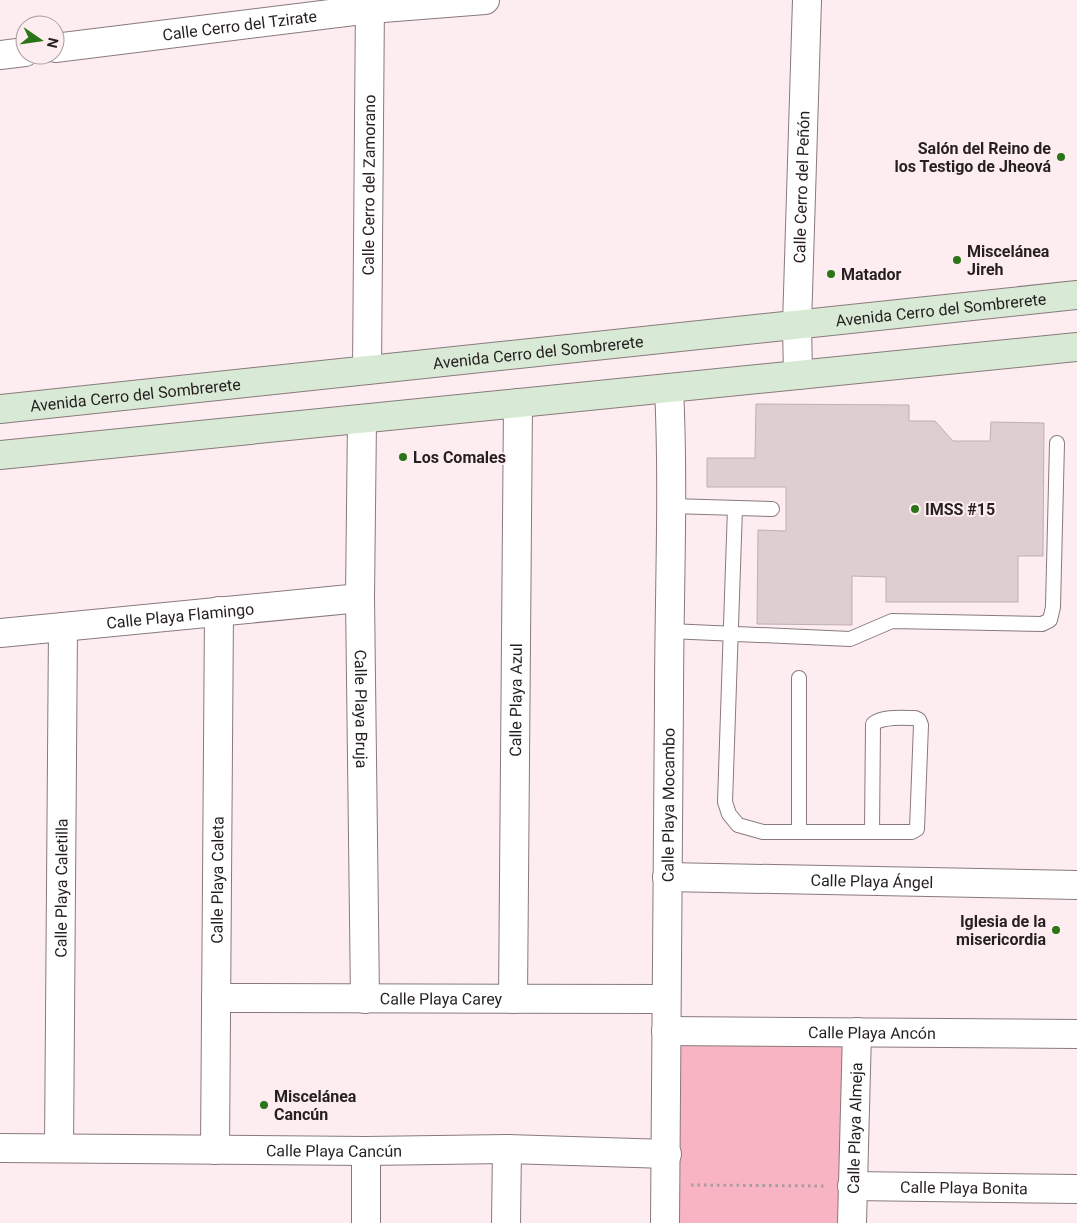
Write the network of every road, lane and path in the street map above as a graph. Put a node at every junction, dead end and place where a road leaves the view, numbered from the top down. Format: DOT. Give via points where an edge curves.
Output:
graph roads {
  1 [pos="484,0"];
  2 [pos="807,0"];
  3 [pos="370,4"];
  4 [pos="65,47"];
  5 [pos="15,53"];
  6 [pos="0,55"];
  7 [pos="1077,295"];
  8 [pos="797,325"];
  9 [pos="1077,347"];
  10 [pos="367,370"];
  11 [pos="798,375"];
  12 [pos="669,388"];
  13 [pos="518,403"];
  14 [pos="0,409"];
  15 [pos="362,418"];
  16 [pos="1057,443"];
  17 [pos="0,454"];
  18 [pos="671,506"];
  19 [pos="734,508"];
  20 [pos="772,509"];
  21 [pos="360,598"];
  22 [pos="219,611"];
  23 [pos="64,627"];
  24 [pos="669,631"];
  25 [pos="0,633"];
  26 [pos="732,634"];
  27 [pos="799,678"];
  28 [pos="799,832"];
  29 [pos="872,832"];
  30 [pos="668,877"];
  31 [pos="1077,885"];
  32 [pos="216,998"];
  33 [pos="365,998"];
  34 [pos="513,999"];
  35 [pos="666,999"];
  36 [pos="666,1031"];
  37 [pos="857,1032"];
  38 [pos="1077,1034"];
  39 [pos="0,1148"];
  40 [pos="59,1148"];
  41 [pos="507,1149"];
  42 [pos="214,1150"];
  43 [pos="366,1151"];
  44 [pos="667,1154"];
  45 [pos="666,1185"];
  46 [pos="852,1186"];
  47 [pos="1077,1189"];
  48 [pos="366,1223"];
  49 [pos="506,1223"];
  50 [pos="665,1223"];
  51 [pos="852,1223"];
  1 -- 3 [label="street, Calle Cerro del Tzirate"];
  2 -- 8 [label="street, Calle Cerro del Peñón"];
  3 -- 4 [label="street, Calle Cerro del Tzirate"];
  3 -- 10 [label="street, Calle Cerro del Zamorano"];
  5 -- 6 [label="street"];
  7 -- 8 [label="main road, Avenida Cerro del Sombrerete"];
  8 -- 10 [label="main road, Avenida Cerro del Sombrerete"];
  8 -- 11 [label="street, Calle Cerro del Peñón"];
  9 -- 11 [label="main road"];
  10 -- 14 [label="main road, Avenida Cerro del Sombrerete"];
  11 -- 12 [label="main road"];
  12 -- 13 [label="main road"];
  12 -- 18 [label="street, Calle Playa Mocambo"];
  13 -- 15 [label="main road"];
  13 -- 34 [label="street, Calle Playa Azul"];
  15 -- 17 [label="main road"];
  15 -- 21 [label="street, Calle Playa Bruja"];
  16 -- 26 [label="lane" via="1050,620 1042,624 892,621 850,639"];
  18 -- 19 [label="lane"];
  18 -- 24 [label="street, Calle Playa Mocambo"];
  19 -- 20 [label="lane"];
  19 -- 26 [label="lane"];
  21 -- 22 [label="street, Calle Playa Flamingo"];
  21 -- 33 [label="street, Calle Playa Bruja"];
  22 -- 23 [label="street, Calle Playa Flamingo"];
  22 -- 32 [label="street, Calle Playa Caleta"];
  23 -- 25 [label="street, Calle Playa Flamingo"];
  23 -- 40 [label="street, Calle Playa Caletilla"];
  24 -- 26 [label="lane"];
  24 -- 30 [label="street, Calle Playa Mocambo"];
  26 -- 28 [label="lane" via="725,802 728,814 738,825 763,832"];
  27 -- 28 [label="lane"];
  28 -- 29 [label="lane"];
  29 -- 29 [label="lane" via="912,832 917,829 921,725 915,718 885,719 873,724"];
  30 -- 31 [label="street, Calle Playa Ángel"];
  30 -- 35 [label="street, Calle Playa Mocambo"];
  32 -- 33 [label="street, Calle Playa Carey"];
  32 -- 42 [label="street, Calle Playa Caleta"];
  33 -- 34 [label="street, Calle Playa Carey"];
  34 -- 35 [label="street, Calle Playa Carey"];
  35 -- 36 [label="street, Calle Playa Mocambo"];
  36 -- 37 [label="street, Calle Playa Ancón"];
  36 -- 44 [label="street, Calle Playa Mocambo"];
  37 -- 38 [label="street, Calle Playa Ancón"];
  37 -- 46 [label="street, Calle Playa Almeja"];
  39 -- 40 [label="street, Calle Playa Cancún"];
  40 -- 42 [label="street, Calle Playa Cancún"];
  41 -- 43 [label="street, Calle Playa Cancún"];
  41 -- 44 [label="street, Calle Playa Cancún"];
  41 -- 49 [label="street"];
  42 -- 43 [label="street, Calle Playa Cancún"];
  43 -- 48 [label="street"];
  44 -- 45 [label="street, Calle Playa Mocambo"];
  45 -- 46 [label="path"];
  45 -- 50 [label="street, Calle Playa Mocambo"];
  46 -- 47 [label="street, Calle Playa Bonita"];
  46 -- 51 [label="street, Calle Playa Almeja"];
}
